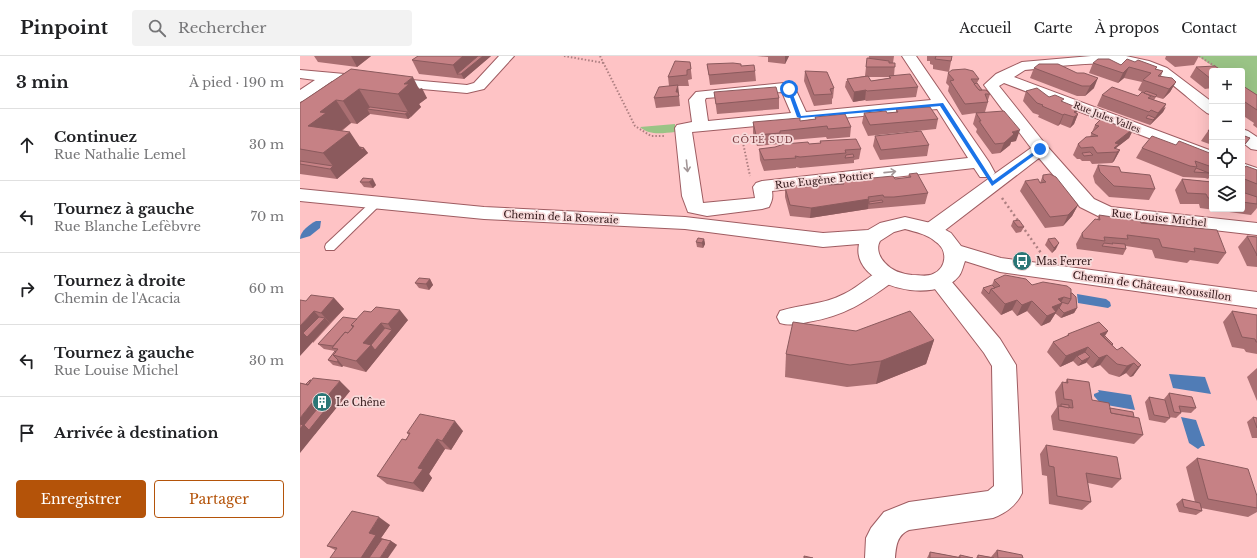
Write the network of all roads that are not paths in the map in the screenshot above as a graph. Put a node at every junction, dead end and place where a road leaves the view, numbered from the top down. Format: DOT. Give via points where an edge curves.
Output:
graph roads {
  1 [pos="507,56"];
  2 [pos="909,56"];
  3 [pos="302,67"];
  4 [pos="330,76"];
  5 [pos="1001,77"];
  6 [pos="300,97"];
  7 [pos="941,104"];
  8 [pos="1209,108"];
  9 [pos="800,117"];
  10 [pos="701,126"];
  11 [pos="1245,136"];
  12 [pos="1257,145"];
  13 [pos="1040,149"];
  14 [pos="1209,156"];
  15 [pos="980,162"];
  16 [pos="1245,169"];
  17 [pos="1257,174"];
  18 [pos="992,184"];
  19 [pos="300,195"];
  20 [pos="376,203"];
  21 [pos="933,229"];
  22 [pos="1257,229"];
  23 [pos="873,236"];
  24 [pos="823,240"];
  25 [pos="330,247"];
  26 [pos="872,261"];
  27 [pos="949,266"];
  28 [pos="887,276"];
  29 [pos="1257,300"];
  30 [pos="788,317"];
  31 [pos="880,558"];
  1 -- 4 [label="street" via="479,86 467,89"];
  2 -- 7 [label="street"];
  3 -- 4 [label="street"];
  4 -- 6 [label="street"];
  5 -- 8 [label="street" via="1022,66 1127,59 1162,71"];
  5 -- 13 [label="street, Rue Louise Michel" via="991,85"];
  5 -- 14 [label="street, Rue Jules Valles"];
  7 -- 9 [label="street"];
  7 -- 15 [label="street"];
  9 -- 10 [label="street"];
  9 -- 10 [label="street" via="789,89 784,87 706,94 697,100"];
  10 -- 15 [label="street, Rue Eugène Pottier, one-way" via="684,132 692,202 695,208 707,210 762,203 762,187"];
  11 -- 12 [label="street"];
  13 -- 18 [label="street"];
  13 -- 22 [label="street, Rue Louise Michel" via="1088,203 1107,213"];
  15 -- 18 [label="street"];
  16 -- 17 [label="street"];
  18 -- 21 [label="street"];
  19 -- 20 [label="street, Chemin de la Roseraie"];
  20 -- 24 [label="street, Chemin de la Roseraie" via="484,213 685,223"];
  20 -- 25 [label="lane"];
  21 -- 23 [label="street" via="920,225 899,224 881,229"];
  21 -- 27 [label="street" via="943,235"];
  23 -- 24 [label="street, Chemin de la Roseraie"];
  23 -- 26 [label="street" via="868,252"];
  24 -- 26 [label="street, Chemin de la Roseraie"];
  26 -- 28 [label="street"];
  27 -- 28 [label="street" via="927,284 913,284"];
  27 -- 29 [label="street, Chemin de Château-Roussillon" via="1000,265"];
  27 -- 31 [label="street" via="1004,365 1008,493 993,504 909,516 894,522 881,538"];
  28 -- 30 [label="street" via="852,300 825,311"];
}
